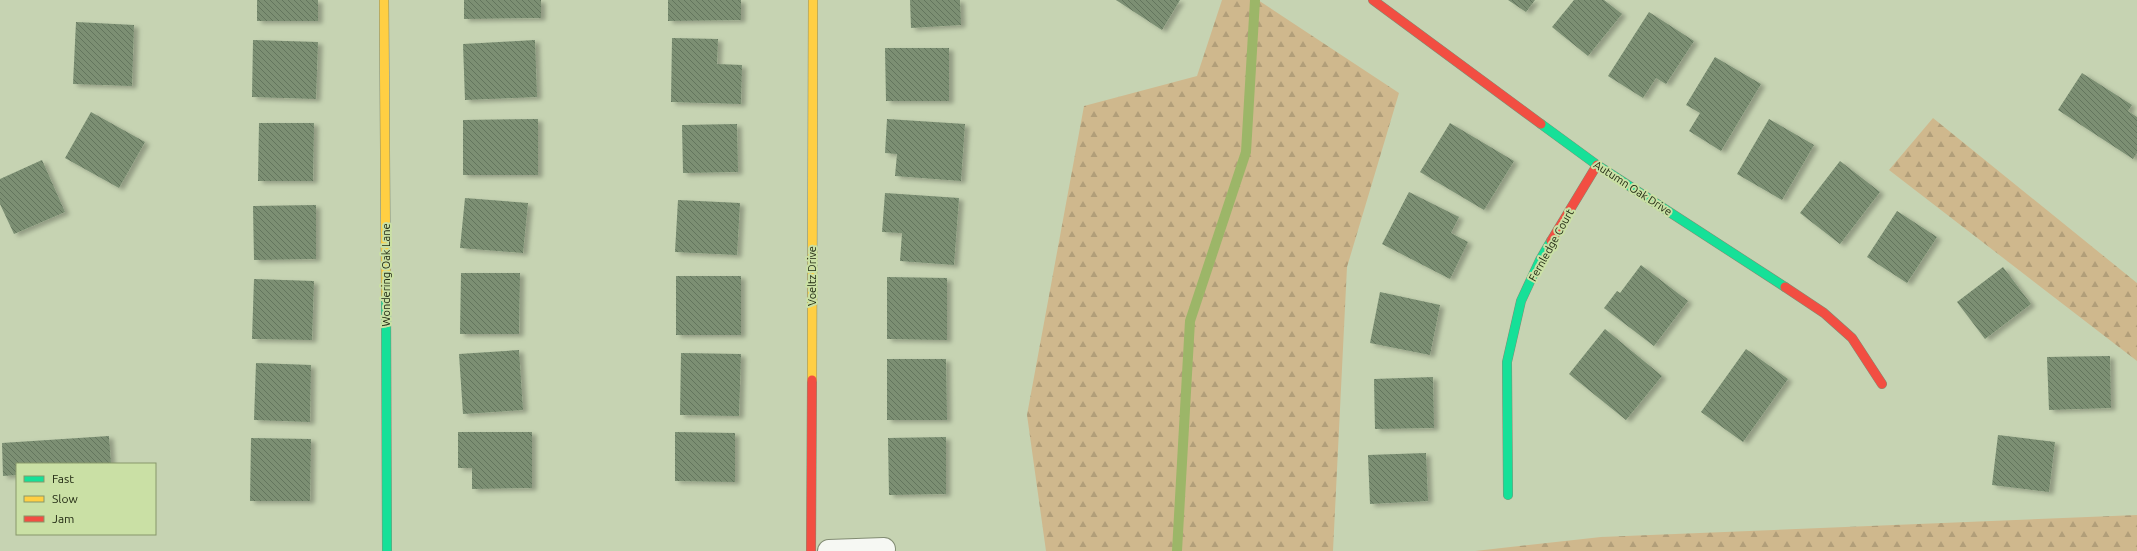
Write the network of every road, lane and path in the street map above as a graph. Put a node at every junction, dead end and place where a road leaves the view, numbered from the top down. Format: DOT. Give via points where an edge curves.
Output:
graph roads {
  1 [pos="384,0"];
  2 [pos="813,0"];
  3 [pos="1373,0"];
  4 [pos="1597,165"];
  5 [pos="1882,384"];
  6 [pos="1508,495"];
  7 [pos="884,549"];
  8 [pos="388,551"];
  9 [pos="811,551"];
  10 [pos="829,551"];
  1 -- 8 [label="street, Wondering Oak Lane"];
  2 -- 9 [label="street, Voeltz Drive"];
  3 -- 4 [label="street, Autumn Oak Drive"];
  4 -- 5 [label="street, Autumn Oak Drive" via="1824,313 1852,338"];
  4 -- 6 [label="street, Fernledge Court" via="1540,260 1521,301 1507,362"];
  7 -- 10 [label="street"];
}
